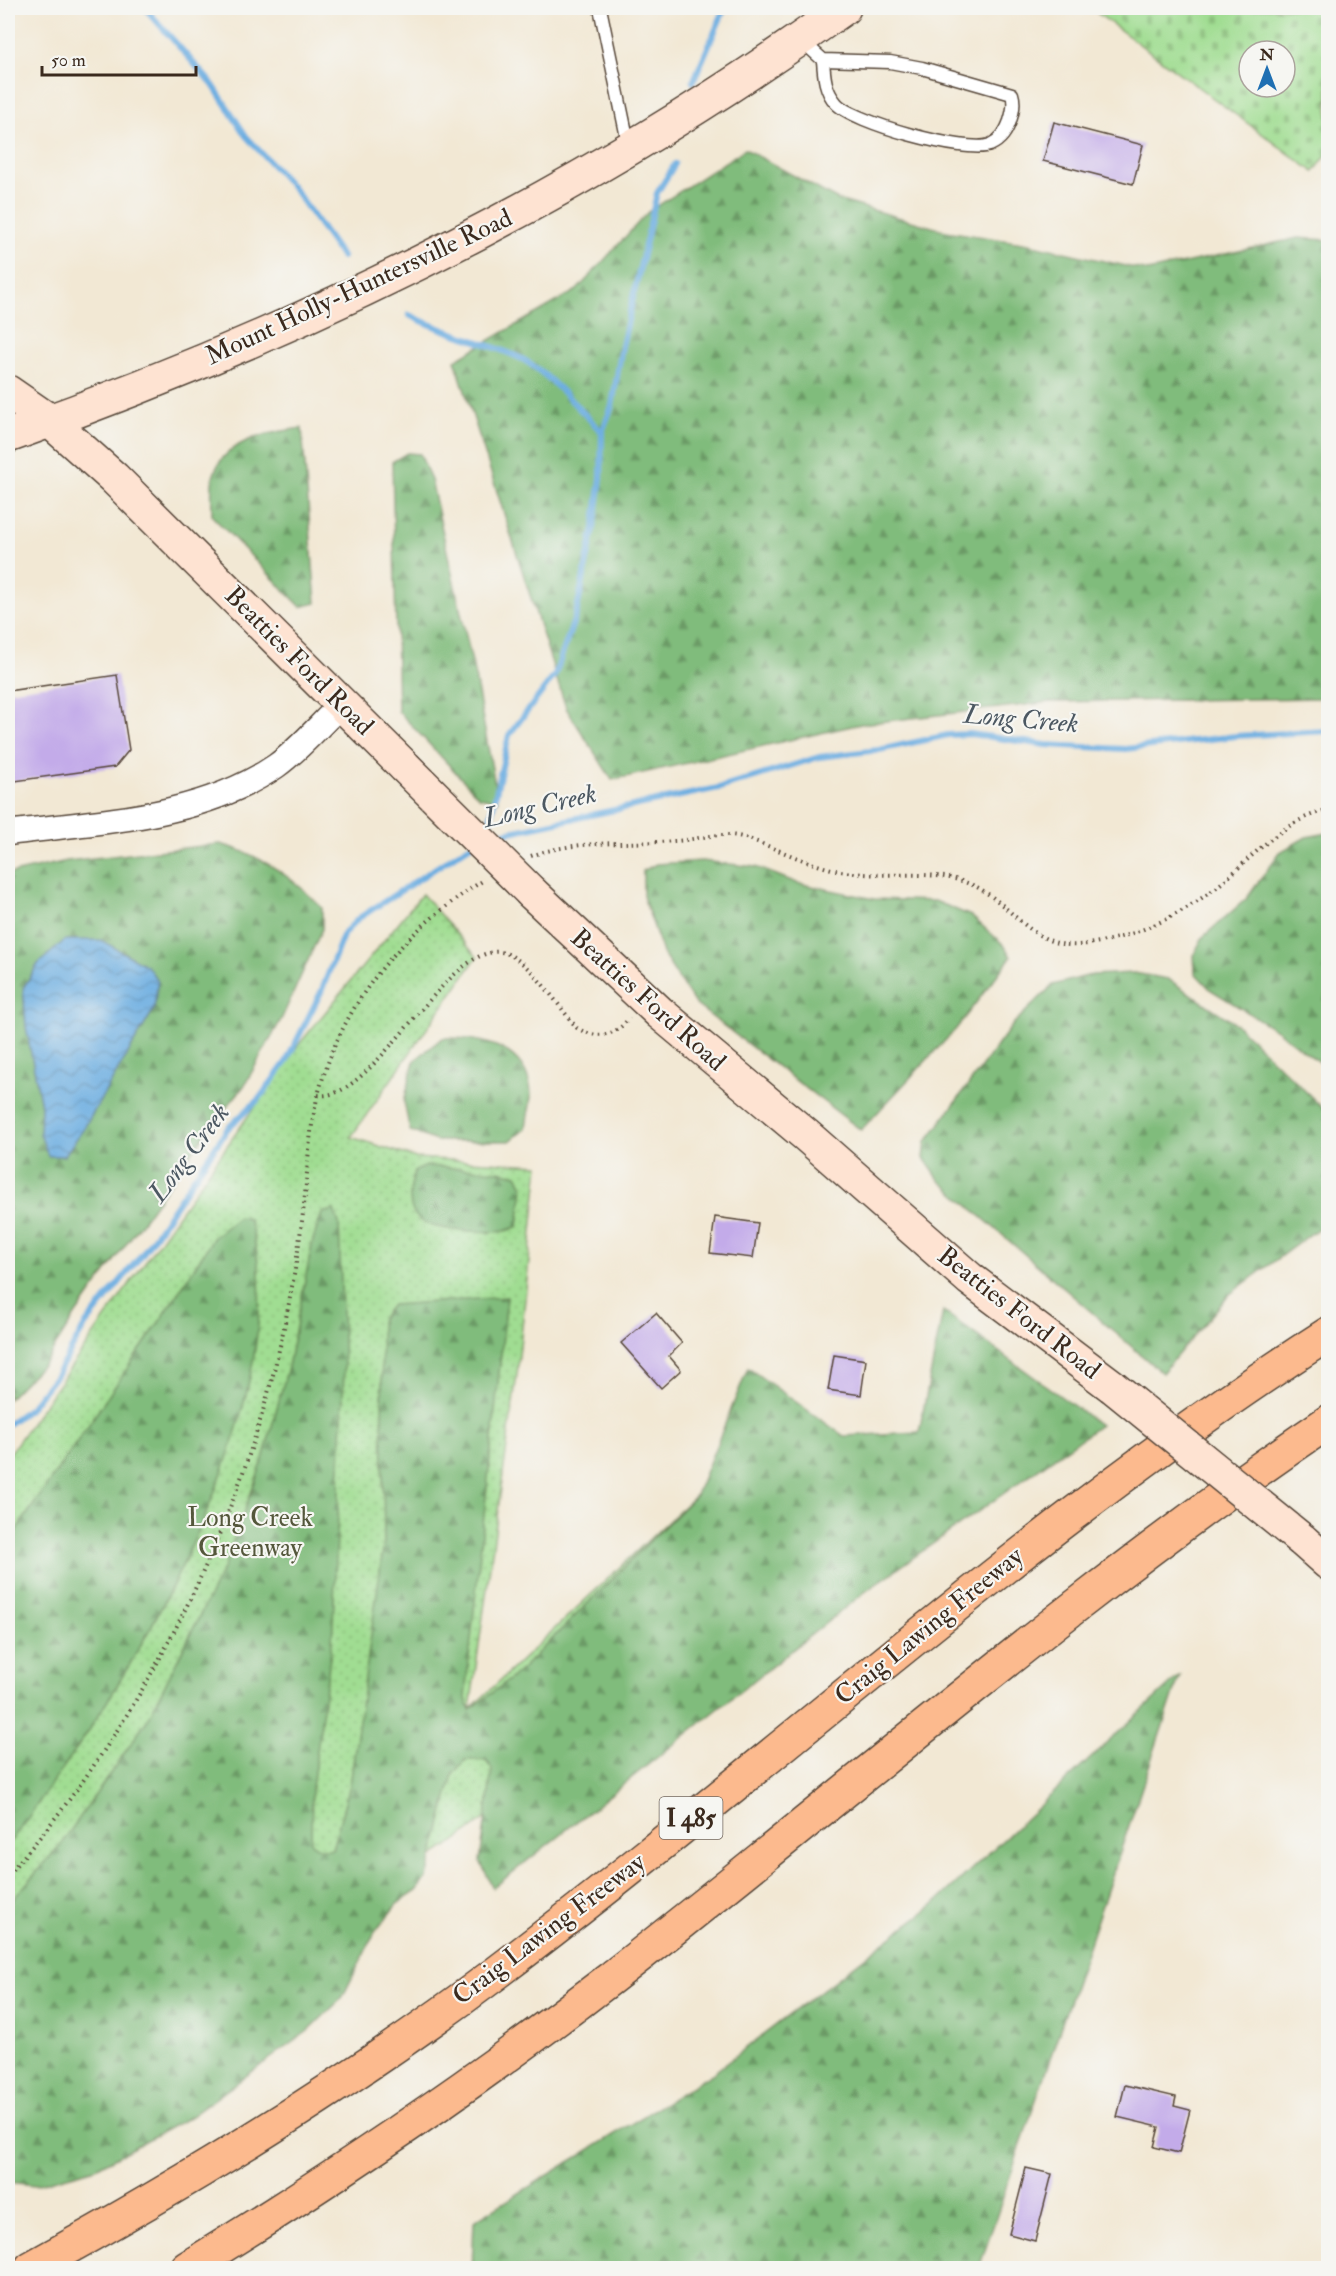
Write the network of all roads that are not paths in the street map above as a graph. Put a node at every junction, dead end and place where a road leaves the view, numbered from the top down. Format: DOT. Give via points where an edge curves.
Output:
graph roads {
  1 [pos="600,8"];
  2 [pos="844,8"];
  3 [pos="812,50"];
  4 [pos="629,149"];
  5 [pos="8,392"];
  6 [pos="50,421"];
  7 [pos="8,436"];
  8 [pos="343,703"];
  9 [pos="8,833"];
  10 [pos="1329,1334"];
  11 [pos="1329,1422"];
  12 [pos="1329,1563"];
  13 [pos="30,2268"];
  14 [pos="187,2268"];
  1 -- 4 [label="lane"];
  2 -- 3 [label="main road, Mount Holly-Huntersville Road"];
  3 -- 3 [label="lane" via="890,62 994,88 1012,94 1011,116 1000,138 988,145 943,143 893,129 838,105 828,92"];
  3 -- 4 [label="main road, Mount Holly-Huntersville Road" via="718,95"];
  4 -- 6 [label="main road, Mount Holly-Huntersville Road" via="570,185 409,270 290,324"];
  5 -- 6 [label="main road, Beatties Ford Road"];
  6 -- 7 [label="main road, Mount Holly-Huntersville Road"];
  6 -- 8 [label="main road, Beatties Ford Road" via="114,478"];
  8 -- 9 [label="street" via="277,766 231,791 183,808"];
  8 -- 12 [label="main road, Beatties Ford Road, bridge" via="531,892 690,1039 970,1279 1112,1386"];
  10 -- 13 [label="highway, Craig Lawing Freeway / I 485" via="1186,1430 1034,1542 496,1973 348,2077"];
  11 -- 14 [label="highway" via="1162,1539 1064,1614 610,1979 498,2062 305,2196"];
}
